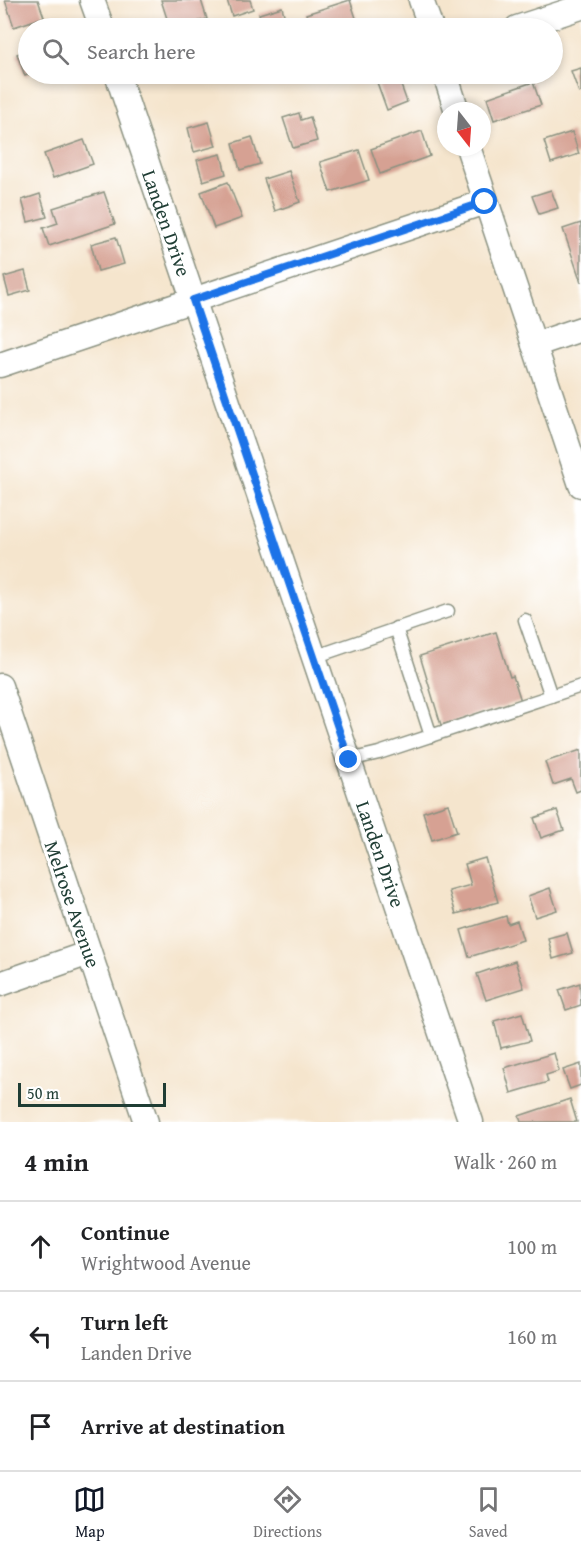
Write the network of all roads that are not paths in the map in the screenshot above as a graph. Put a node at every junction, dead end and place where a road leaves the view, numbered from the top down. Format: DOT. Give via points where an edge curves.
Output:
graph roads {
  1 [pos="92,0"];
  2 [pos="421,0"];
  3 [pos="581,8"];
  4 [pos="98,18"];
  5 [pos="427,18"];
  6 [pos="549,18"];
  7 [pos="120,84"];
  8 [pos="448,84"];
  9 [pos="454,102"];
  10 [pos="471,156"];
  11 [pos="485,202"];
  12 [pos="193,300"];
  13 [pos="581,329"];
  14 [pos="534,345"];
  15 [pos="0,365"];
  16 [pos="581,484"];
  17 [pos="448,611"];
  18 [pos="525,620"];
  19 [pos="396,628"];
  20 [pos="314,657"];
  21 [pos="0,686"];
  22 [pos="581,686"];
  23 [pos="551,696"];
  24 [pos="431,736"];
  25 [pos="349,760"];
  26 [pos="89,952"];
  27 [pos="0,984"];
  28 [pos="146,1122"];
  29 [pos="471,1122"];
  1 -- 4 [label="street"];
  2 -- 5 [label="street"];
  3 -- 6 [label="street"];
  7 -- 12 [label="street, Landen Drive"];
  8 -- 9 [label="street"];
  10 -- 11 [label="street"];
  11 -- 12 [label="street"];
  11 -- 14 [label="street"];
  12 -- 15 [label="street"];
  12 -- 20 [label="street, Landen Drive"];
  13 -- 14 [label="street"];
  14 -- 16 [label="street"];
  17 -- 19 [label="lane"];
  18 -- 23 [label="lane"];
  19 -- 20 [label="lane"];
  19 -- 24 [label="lane"];
  20 -- 25 [label="street, Landen Drive"];
  21 -- 26 [label="street, Melrose Avenue"];
  22 -- 23 [label="lane"];
  23 -- 24 [label="lane"];
  24 -- 25 [label="lane"];
  25 -- 29 [label="street, Landen Drive"];
  26 -- 27 [label="street"];
  26 -- 28 [label="street, Melrose Avenue"];
}
